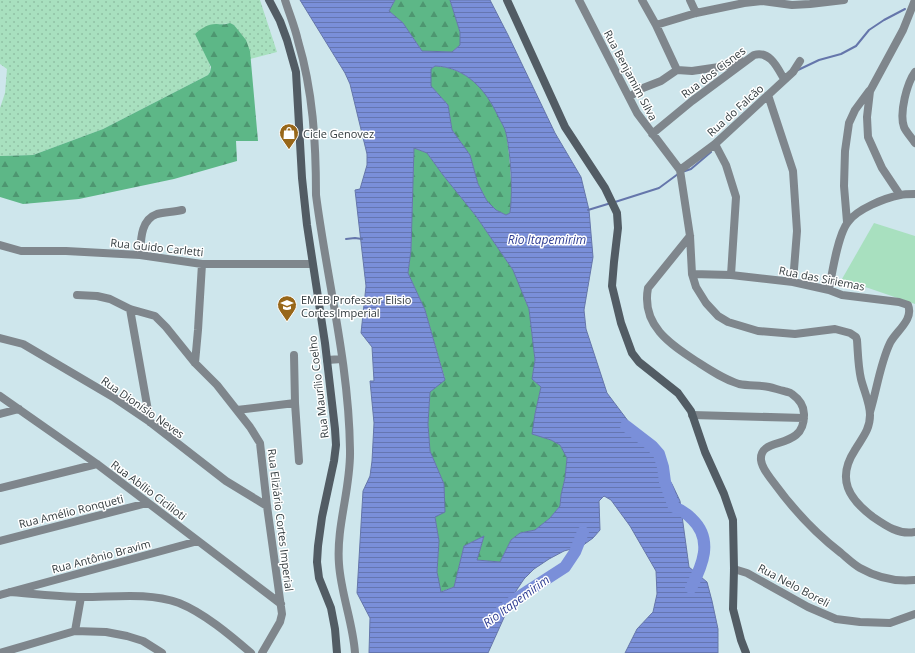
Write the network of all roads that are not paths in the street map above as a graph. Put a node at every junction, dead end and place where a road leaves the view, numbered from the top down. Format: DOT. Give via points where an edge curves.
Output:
graph roads {
  1 [pos="268,0"];
  2 [pos="285,0"];
  3 [pos="506,0"];
  4 [pos="579,0"];
  5 [pos="642,0"];
  6 [pos="690,0"];
  7 [pos="763,0"];
  8 [pos="844,0"];
  9 [pos="915,0"];
  10 [pos="746,1"];
  11 [pos="696,13"];
  12 [pos="656,25"];
  13 [pos="746,60"];
  14 [pos="800,61"];
  15 [pos="677,70"];
  16 [pos="915,72"];
  17 [pos="784,79"];
  18 [pos="870,91"];
  19 [pos="768,96"];
  20 [pos="629,97"];
  21 [pos="652,134"];
  22 [pos="915,143"];
  23 [pos="715,144"];
  24 [pos="680,170"];
  25 [pos="915,194"];
  26 [pos="316,195"];
  27 [pos="900,195"];
  28 [pos="304,197"];
  29 [pos="182,210"];
  30 [pos="847,222"];
  31 [pos="690,236"];
  32 [pos="0,245"];
  33 [pos="140,255"];
  34 [pos="202,264"];
  35 [pos="312,264"];
  36 [pos="692,274"];
  37 [pos="731,275"];
  38 [pos="793,282"];
  39 [pos="829,290"];
  40 [pos="77,295"];
  41 [pos="130,309"];
  42 [pos="0,338"];
  43 [pos="294,355"];
  44 [pos="342,359"];
  45 [pos="327,360"];
  46 [pos="195,363"];
  47 [pos="0,396"];
  48 [pos="295,403"];
  49 [pos="19,409"];
  50 [pos="237,410"];
  51 [pos="870,413"];
  52 [pos="0,414"];
  53 [pos="692,415"];
  54 [pos="804,418"];
  55 [pos="150,422"];
  56 [pos="299,461"];
  57 [pos="97,464"];
  58 [pos="0,488"];
  59 [pos="147,503"];
  60 [pos="267,506"];
  61 [pos="915,532"];
  62 [pos="0,540"];
  63 [pos="198,541"];
  64 [pos="734,569"];
  65 [pos="915,580"];
  66 [pos="10,592"];
  67 [pos="0,595"];
  68 [pos="81,597"];
  69 [pos="281,604"];
  70 [pos="915,614"];
  71 [pos="75,631"];
  72 [pos="0,653"];
  73 [pos="162,653"];
  74 [pos="251,653"];
  75 [pos="262,653"];
  76 [pos="337,653"];
  77 [pos="355,653"];
  78 [pos="746,653"];
  1 -- 28 [label="street, Rua Maurílio Coelho" via="282,27 296,72"];
  2 -- 26 [label="street" via="298,41 312,108"];
  3 -- 53 [label="street" via="565,127 605,188 617,213 618,228 612,286 621,324 632,353 639,362 678,393"];
  4 -- 20 [label="street, Rua Benjamim Silva"];
  5 -- 12 [label="street"];
  6 -- 11 [label="street"];
  7 -- 8 [label="street" via="792,5"];
  7 -- 10 [label="street"];
  9 -- 18 [label="street" via="903,30"];
  10 -- 11 [label="street"];
  11 -- 12 [label="street"];
  12 -- 15 [label="street"];
  13 -- 15 [label="street" via="692,71"];
  13 -- 17 [label="street, Rua dos Cisnes" via="757,54 773,60"];
  13 -- 21 [label="street, Rua dos Cisnes"];
  14 -- 17 [label="street, Rua do Falcão" via="793,72"];
  15 -- 20 [label="street"];
  16 -- 22 [label="street" via="904,99 903,115 904,126"];
  17 -- 19 [label="street, Rua do Falcão"];
  18 -- 27 [label="street" via="868,137 882,168"];
  18 -- 30 [label="street" via="855,110 849,123 844,186"];
  19 -- 23 [label="street, Rua do Falcão"];
  19 -- 38 [label="street" via="793,171 797,231"];
  20 -- 21 [label="street, Rua Benjamim Silva"];
  21 -- 24 [label="street, Rua Benjamim Silva"];
  23 -- 24 [label="street, Rua do Falcão"];
  23 -- 37 [label="street" via="726,165 736,197"];
  24 -- 31 [label="street, Rua Benjamim Silva"];
  25 -- 27 [label="street"];
  26 -- 28 [label="street"];
  26 -- 44 [label="street"];
  27 -- 30 [label="street" via="873,205"];
  28 -- 35 [label="street, Rua Maurílio Coelho"];
  29 -- 33 [label="street" via="150,217 142,232"];
  30 -- 39 [label="street" via="839,242"];
  31 -- 36 [label="street, Rua Benjamim Silva"];
  31 -- 54 [label="street" via="648,288 648,310 655,325 667,341 716,375 740,384 769,387 792,394 801,403"];
  32 -- 33 [label="street, Rua Guido Carletti" via="22,250"];
  33 -- 34 [label="street, Rua Guido Carletti"];
  34 -- 35 [label="street, Rua Guido Carletti"];
  34 -- 46 [label="street"];
  35 -- 45 [label="street, Rua Maurílio Coelho"];
  36 -- 37 [label="street, Rua das Siriemas"];
  36 -- 51 [label="street, Rua Benjamim Silva" via="696,287 706,303 728,322 758,331 795,334 835,329 856,336 858,364"];
  37 -- 38 [label="street, Rua das Siriemas"];
  38 -- 39 [label="street, Rua das Siriemas"];
  39 -- 51 [label="street, Rua das Siriemas" via="842,295 908,305 907,320 890,342 881,367"];
  40 -- 41 [label="street, Rua Eliziário Cortes Imperial" via="110,299"];
  41 -- 46 [label="street, Rua Eliziário Cortes Imperial" via="155,316"];
  41 -- 55 [label="street"];
  42 -- 55 [label="street, Rua Dionísio Neves" via="23,344"];
  43 -- 48 [label="street"];
  44 -- 45 [label="street"];
  44 -- 77 [label="street" via="347,390 350,450 349,483 339,558"];
  45 -- 76 [label="street, Rua Maurílio Coelho" via="336,445 317,562 319,578 331,608"];
  46 -- 50 [label="street, Rua Eliziário Cortes Imperial"];
  47 -- 49 [label="street, Rua Abílio Cicilioti"];
  48 -- 50 [label="street"];
  48 -- 56 [label="street"];
  49 -- 52 [label="street"];
  49 -- 57 [label="street, Rua Abílio Cicilioti"];
  50 -- 60 [label="street, Rua Eliziário Cortes Imperial" via="260,443"];
  51 -- 61 [label="street" via="869,426 847,467 845,479 849,493 858,504 890,529 907,534"];
  53 -- 54 [label="street"];
  53 -- 64 [label="street" via="733,520"];
  54 -- 65 [label="street" via="802,430 796,436 763,451 762,466 800,517 858,567 877,576"];
  55 -- 60 [label="street, Rua Dionísio Neves" via="226,481"];
  57 -- 58 [label="street"];
  57 -- 59 [label="street, Rua Abílio Cicilioti"];
  59 -- 62 [label="street, Rua Amélio Ronqueti"];
  59 -- 63 [label="street, Rua Abílio Cicilioti"];
  60 -- 69 [label="street, Rua Eliziário Cortes Imperial"];
  63 -- 66 [label="street, Rua Antônio Bravim"];
  63 -- 69 [label="street, Rua Abílio Cicilioti"];
  64 -- 70 [label="street, Rua Nelo Boreli" via="747,573 808,607 836,619 890,622"];
  64 -- 78 [label="street" via="733,609"];
  66 -- 67 [label="street, Rua Antônio Bravim"];
  66 -- 68 [label="street"];
  68 -- 71 [label="street"];
  68 -- 74 [label="street" via="157,597 180,603 203,615"];
  69 -- 75 [label="street, Rua Eliziário Cortes Imperial" via="280,622"];
  71 -- 72 [label="street"];
  71 -- 73 [label="street" via="127,636 143,641"];
}
